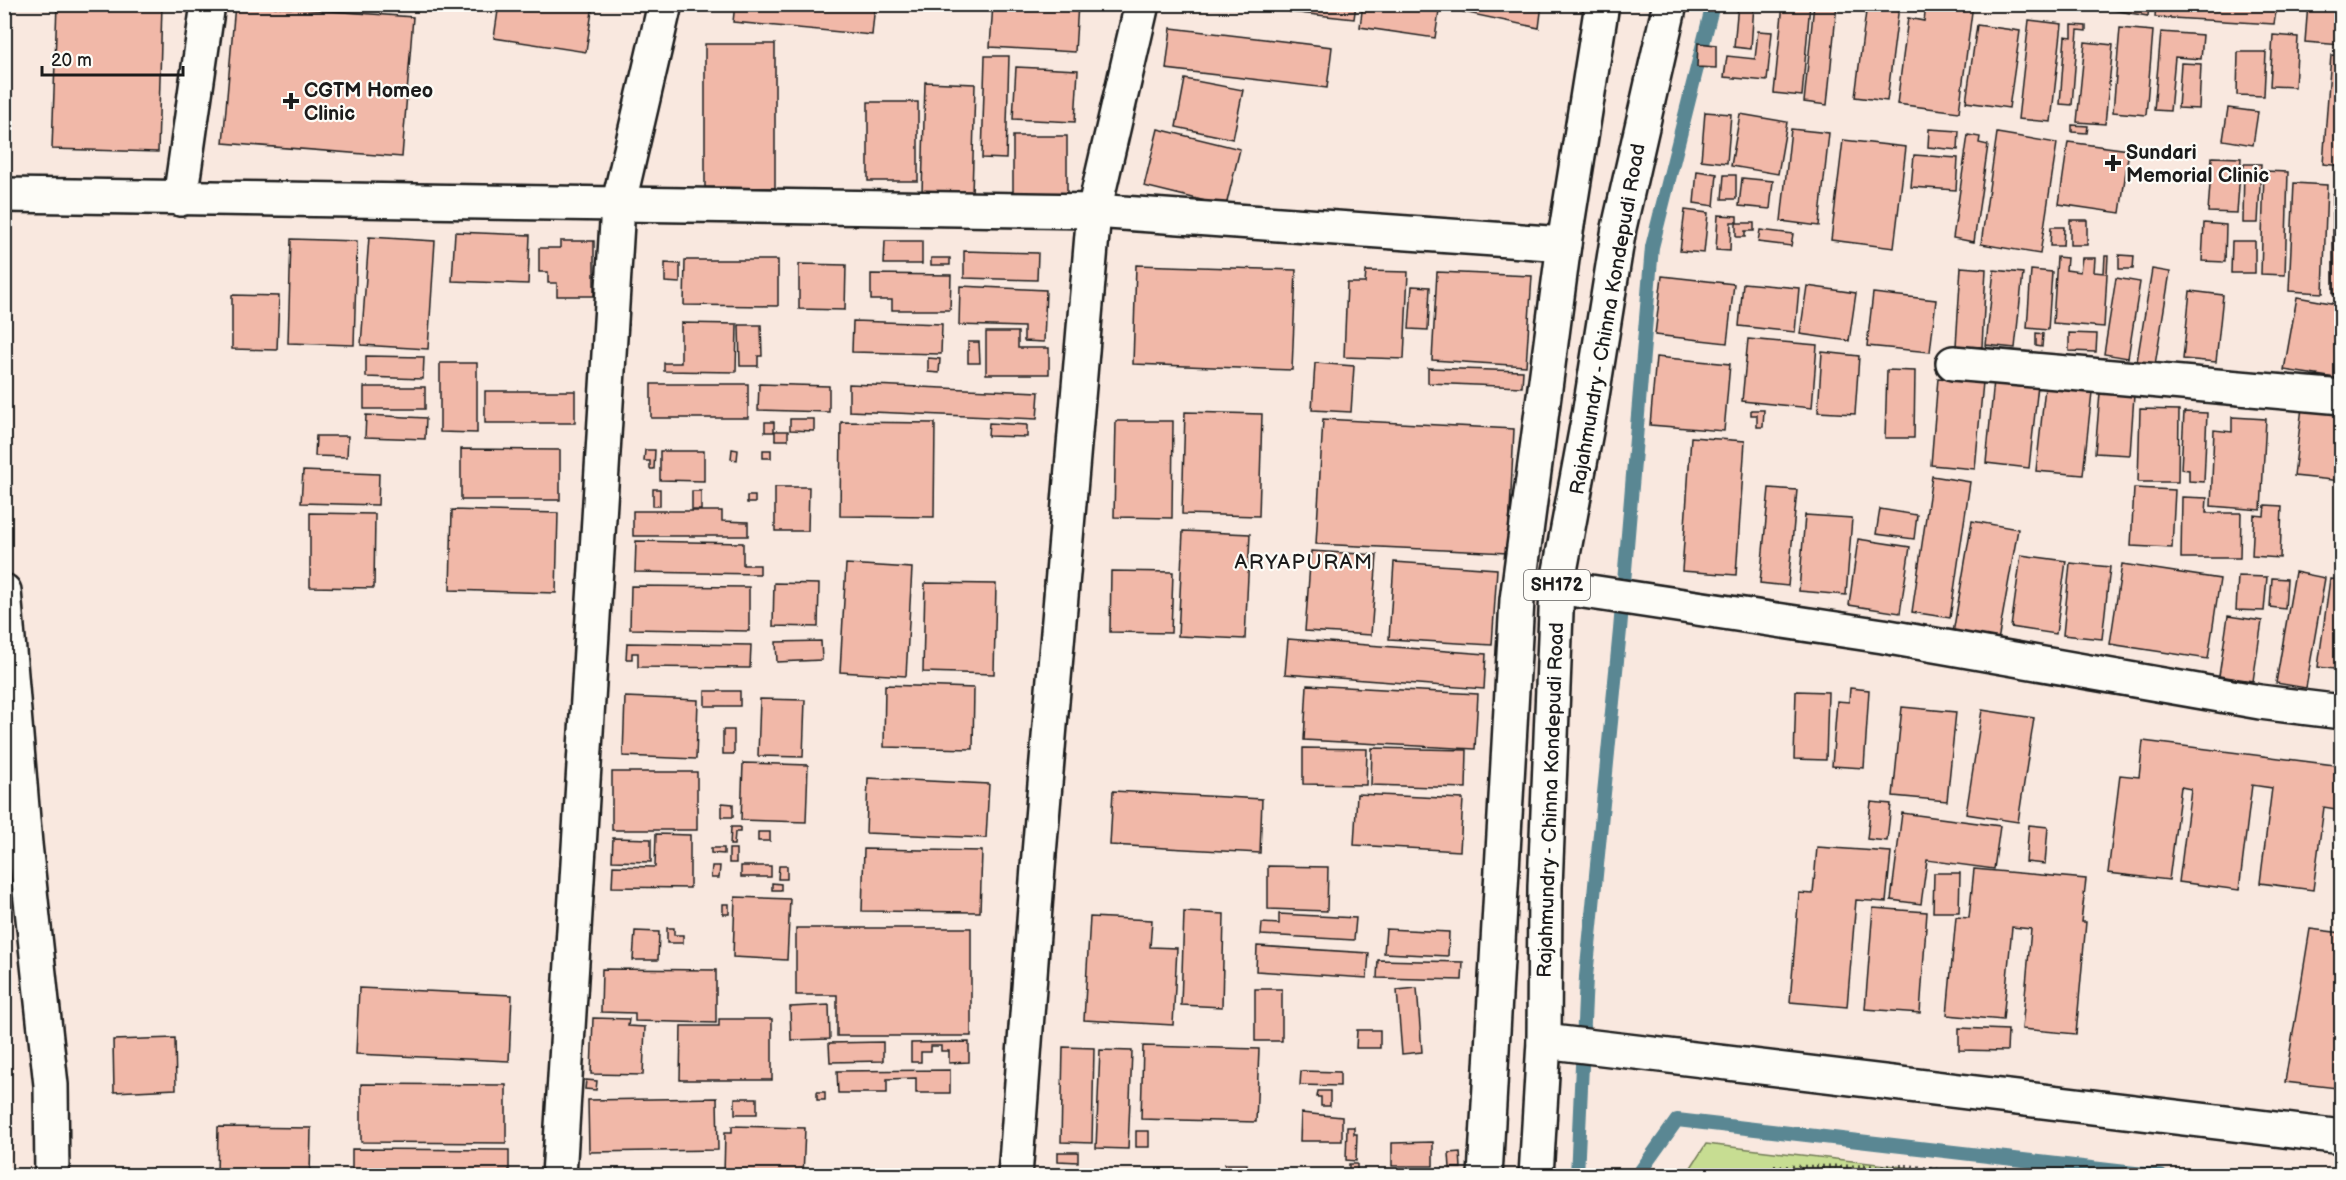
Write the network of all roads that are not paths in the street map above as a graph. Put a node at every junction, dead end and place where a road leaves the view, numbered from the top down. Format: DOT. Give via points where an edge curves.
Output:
graph roads {
  1 [pos="208,4"];
  2 [pos="665,4"];
  3 [pos="1142,4"];
  4 [pos="1602,4"];
  5 [pos="1670,4"];
  6 [pos="4,195"];
  7 [pos="180,199"];
  8 [pos="618,206"];
  9 [pos="1094,211"];
  10 [pos="1564,244"];
  11 [pos="1953,363"];
  12 [pos="2342,398"];
  13 [pos="1557,587"];
  14 [pos="4,591"];
  15 [pos="2342,712"];
  16 [pos="1544,1041"];
  17 [pos="2342,1137"];
  18 [pos="52,1176"];
  19 [pos="559,1176"];
  20 [pos="1015,1176"];
  21 [pos="1485,1176"];
  22 [pos="1536,1176"];
  1 -- 7 [label="street"];
  2 -- 8 [label="street"];
  3 -- 9 [label="street"];
  4 -- 10 [label="street, SH172"];
  5 -- 13 [label="street, Rajahmundry - Chinna Kondepudi Road / SH172" via="1619,228"];
  6 -- 7 [label="street"];
  7 -- 8 [label="street"];
  8 -- 9 [label="street"];
  8 -- 19 [label="street"];
  9 -- 10 [label="street"];
  9 -- 20 [label="street"];
  10 -- 21 [label="street, SH172" via="1517,600"];
  11 -- 12 [label="street"];
  13 -- 15 [label="street" via="1883,636 2260,702"];
  13 -- 16 [label="street, Rajahmundry - Chinna Kondepudi Road / SH172" via="1545,887"];
  14 -- 18 [label="street" via="25,844 51,1085"];
  16 -- 17 [label="street"];
  16 -- 22 [label="street, Rajahmundry - Chinna Kondepudi Road / SH172"];
}
